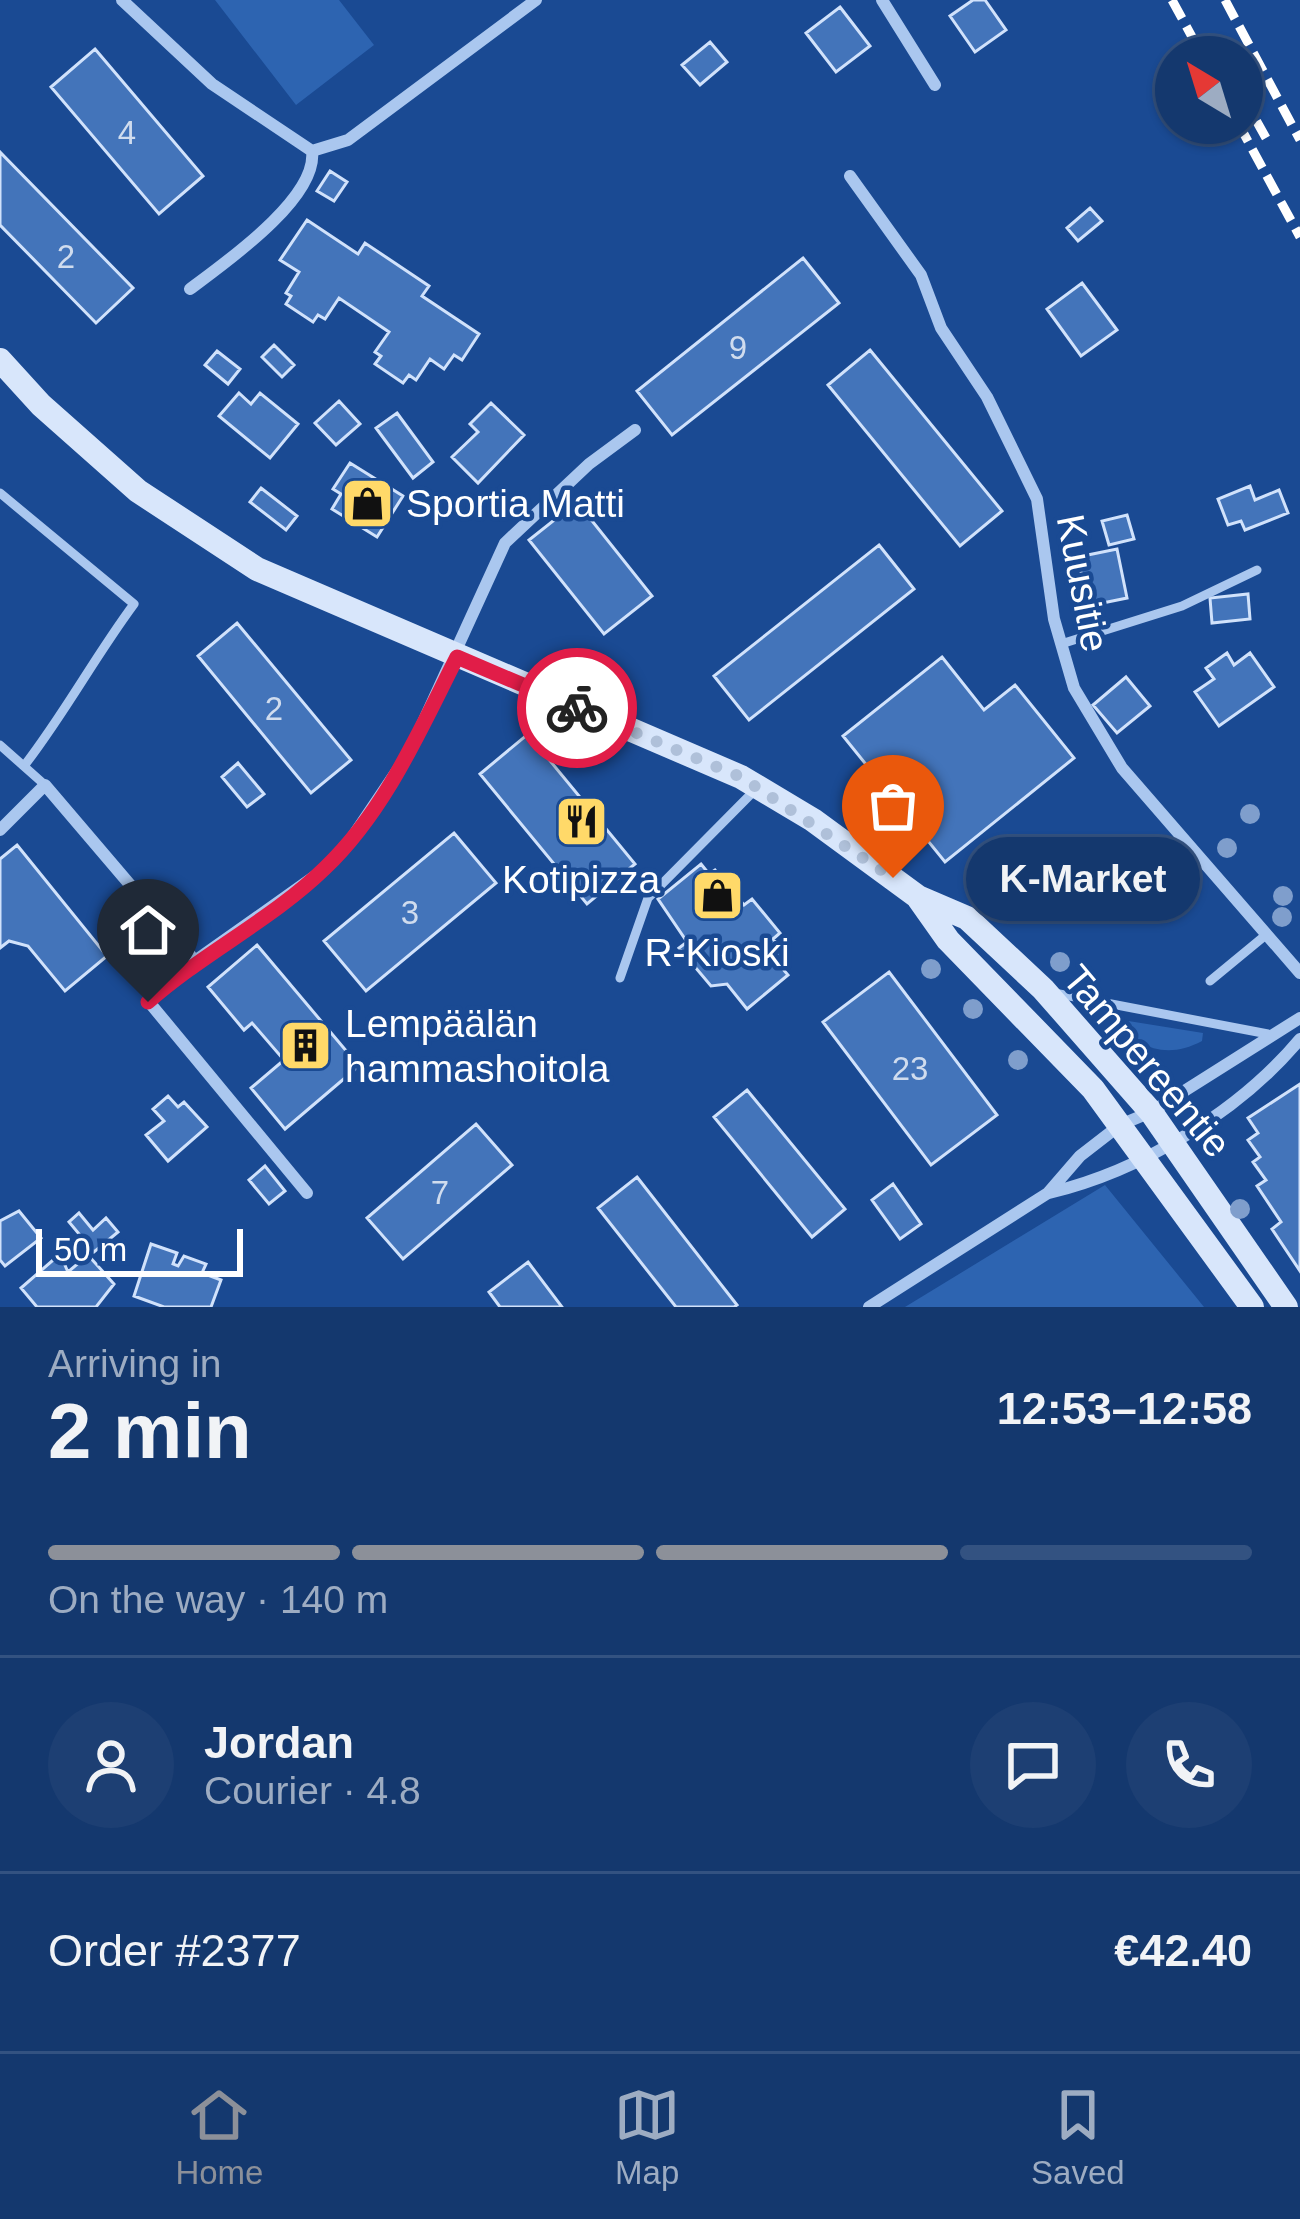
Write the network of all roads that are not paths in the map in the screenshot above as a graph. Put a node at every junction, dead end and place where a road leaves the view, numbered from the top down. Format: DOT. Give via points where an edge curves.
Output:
graph roads {
  1 [pos="122,0"];
  2 [pos="536,0"];
  3 [pos="882,0"];
  4 [pos="935,85"];
  5 [pos="312,151"];
  6 [pos="850,176"];
  7 [pos="190,289"];
  8 [pos="0,360"];
  9 [pos="635,430"];
  10 [pos="0,493"];
  11 [pos="1257,570"];
  12 [pos="1061,644"];
  13 [pos="457,657"];
  14 [pos="0,745"];
  15 [pos="24,766"];
  16 [pos="45,785"];
  17 [pos="758,787"];
  18 [pos="0,830"];
  19 [pos="917,897"];
  20 [pos="1267,934"];
  21 [pos="195,961"];
  22 [pos="1300,973"];
  23 [pos="620,978"];
  24 [pos="1210,981"];
  25 [pos="1043,989"];
  26 [pos="1300,1018"];
  27 [pos="1268,1034"];
  28 [pos="1300,1039"];
  29 [pos="1151,1112"];
  30 [pos="1120,1125"];
  31 [pos="1174,1143"];
  32 [pos="1144,1156"];
  33 [pos="308,1193"];
  34 [pos="1048,1193"];
  35 [pos="869,1307"];
  36 [pos="1252,1307"];
  37 [pos="1286,1307"];
  1 -- 5 [label="street" via="212,84"];
  2 -- 5 [label="street" via="348,140"];
  3 -- 4 [label="street"];
  5 -- 7 [label="street" via="311,178"];
  6 -- 12 [label="street, Kuusitie" via="921,275 941,328 987,397 1037,499"];
  8 -- 13 [label="main road, Tampereentie" via="138,491 257,569"];
  9 -- 13 [label="street" via="506,543"];
  10 -- 15 [label="lane" via="134,604"];
  11 -- 12 [label="lane" via="1182,606"];
  12 -- 20 [label="street, Kuusitie" via="1074,688 1121,768"];
  13 -- 17 [label="main road, Tampereentie"];
  13 -- 21 [label="street" via="409,753 351,839 295,893"];
  14 -- 15 [label="lane"];
  15 -- 16 [label="lane"];
  16 -- 18 [label="street"];
  16 -- 21 [label="street"];
  17 -- 19 [label="main road, Tampereentie"];
  17 -- 23 [label="lane" via="648,898"];
  19 -- 25 [label="main road, Tampereentie" via="967,918"];
  19 -- 30 [label="main road, Tampereentie"];
  20 -- 22 [label="street, Kuusitie"];
  20 -- 24 [label="lane"];
  21 -- 33 [label="street" via="148,1002"];
  25 -- 27 [label="lane"];
  25 -- 29 [label="main road, Tampereentie"];
  26 -- 27 [label="street"];
  27 -- 29 [label="street"];
  28 -- 31 [label="street"];
  29 -- 30 [label="street"];
  29 -- 31 [label="main road, Tampereentie"];
  30 -- 32 [label="main road, Tampereentie"];
  30 -- 34 [label="street"];
  31 -- 32 [label="street"];
  31 -- 37 [label="main road, Tampereentie"];
  32 -- 34 [label="street"];
  32 -- 36 [label="main road, Tampereentie"];
  34 -- 35 [label="street"];
}
